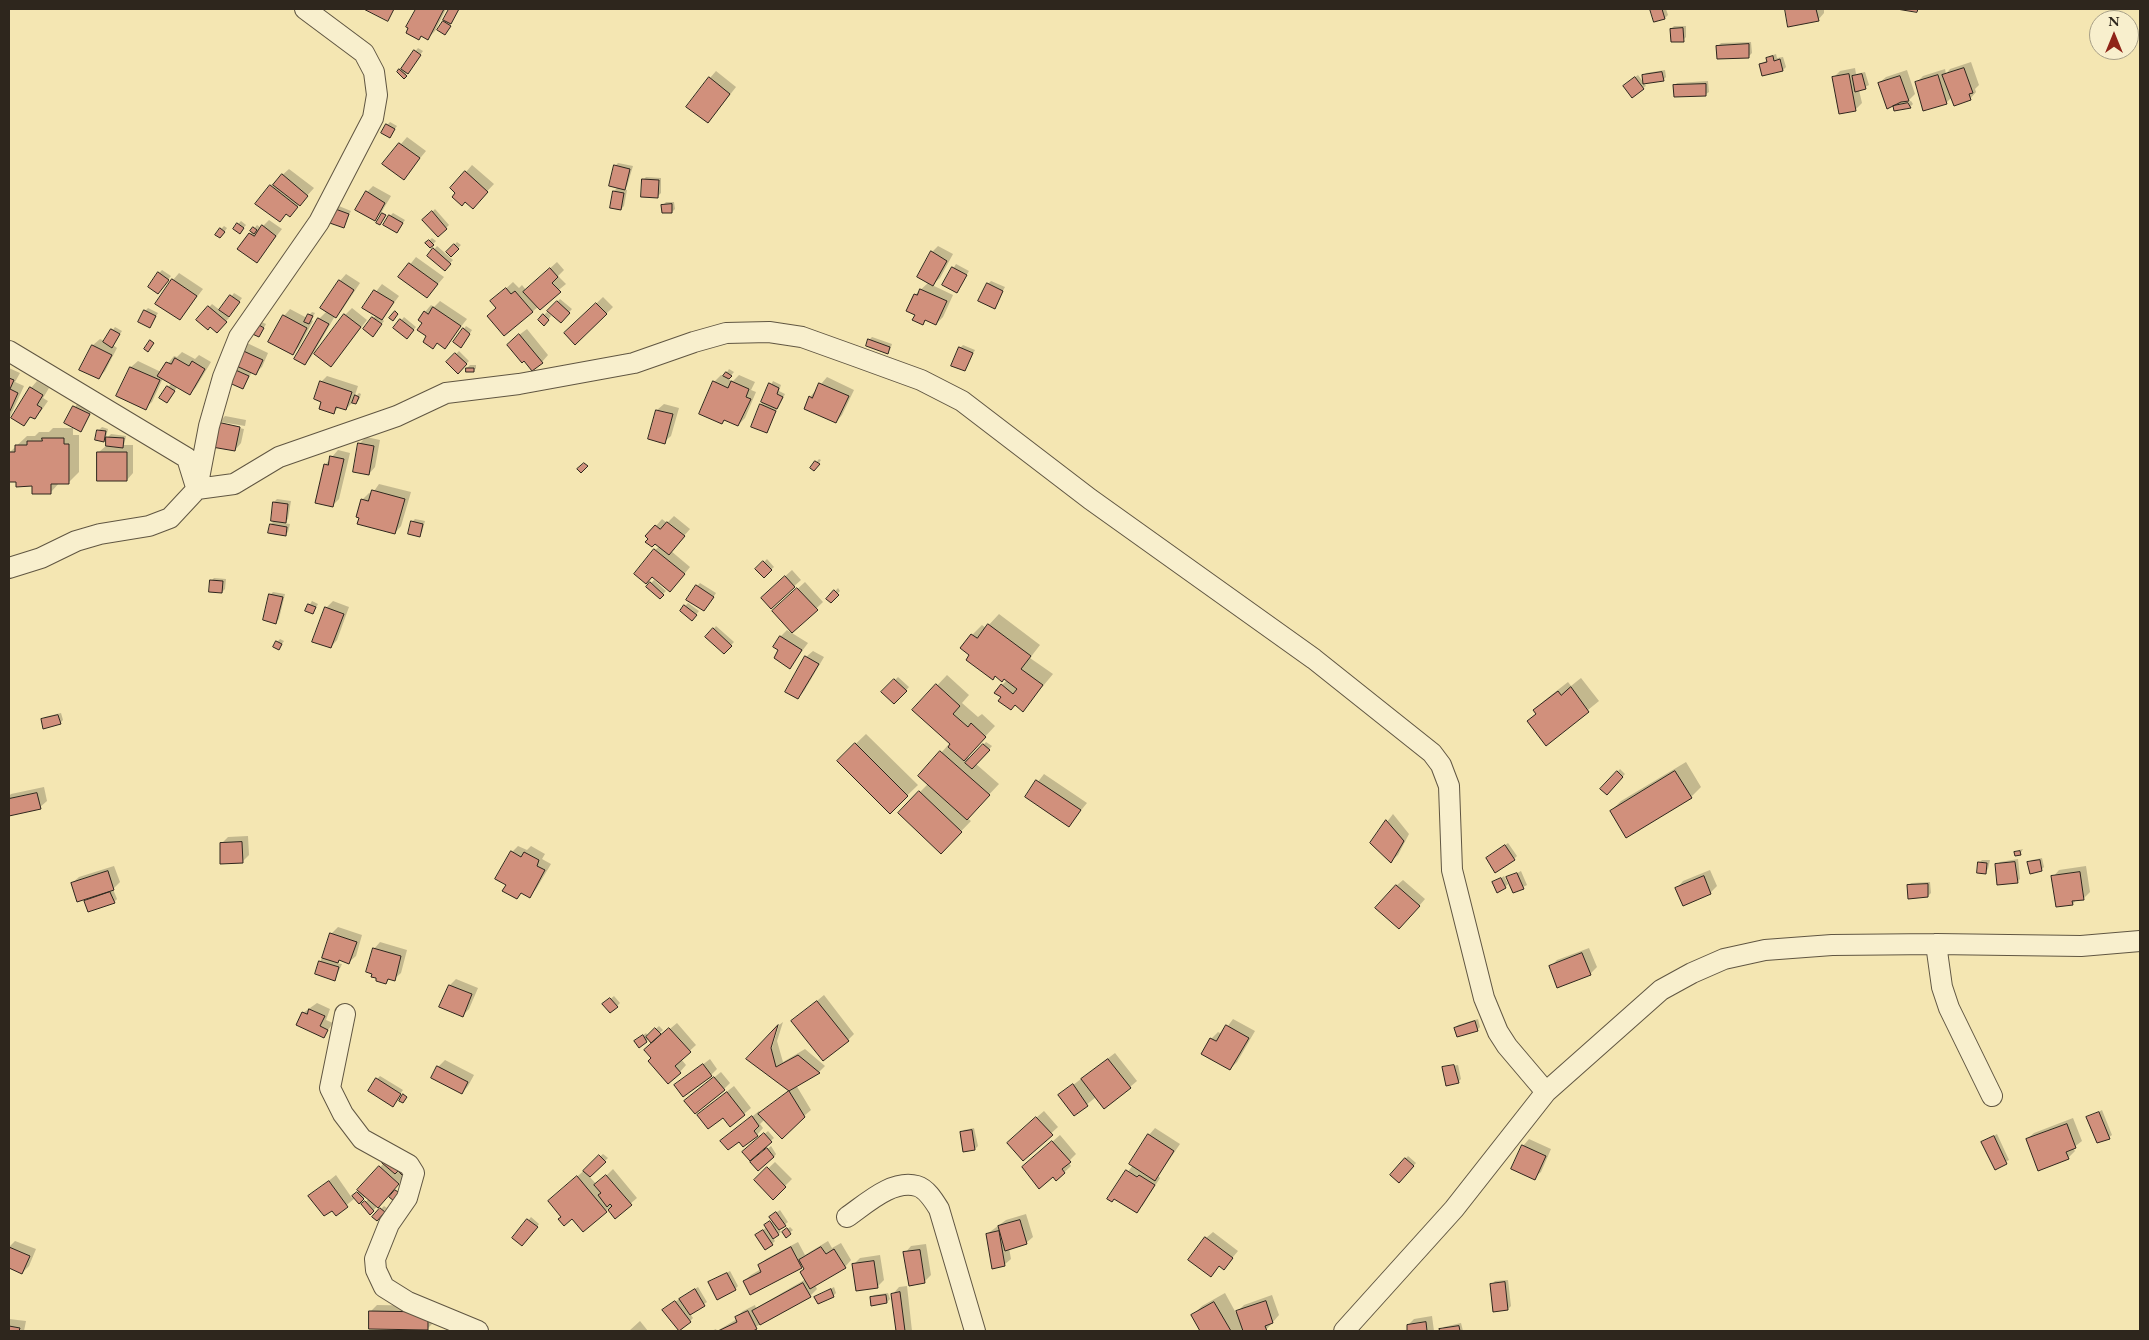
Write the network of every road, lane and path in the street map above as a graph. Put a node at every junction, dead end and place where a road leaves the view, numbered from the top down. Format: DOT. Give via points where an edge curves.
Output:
graph roads {
  1 [pos="305,9"];
  2 [pos="9,351"];
  3 [pos="197,489"];
  4 [pos="9,568"];
  5 [pos="2140,941"];
  6 [pos="1936,944"];
  7 [pos="345,1014"];
  8 [pos="1546,1092"];
  9 [pos="1992,1096"];
  10 [pos="847,1216"];
  11 [pos="478,1331"];
  12 [pos="975,1331"];
  13 [pos="1344,1331"];
  1 -- 3 [label="street" via="364,53 374,72 377,95 374,118 319,222 239,337 209,426"];
  2 -- 3 [label="street" via="187,458"];
  3 -- 4 [label="street" via="170,518 149,526 100,534"];
  3 -- 8 [label="street" via="234,484 279,457 396,416 446,393 519,384 634,363 726,333 769,332 802,337 934,386 962,401 1090,499 1266,623 1432,752 1449,786 1452,870 1484,998 1507,1046"];
  5 -- 6 [label="street" via="2072,946"];
  6 -- 8 [label="street" via="1832,945 1765,950 1724,959 1662,990"];
  6 -- 9 [label="street" via="1949,1008"];
  7 -- 11 [label="street" via="330,1088 343,1114 362,1139 409,1165 414,1173 406,1198 389,1224 376,1259 376,1270 384,1287 408,1302"];
  8 -- 13 [label="street" via="1454,1209"];
  10 -- 12 [label="street" via="899,1186 918,1186 929,1194 939,1208"];
}
